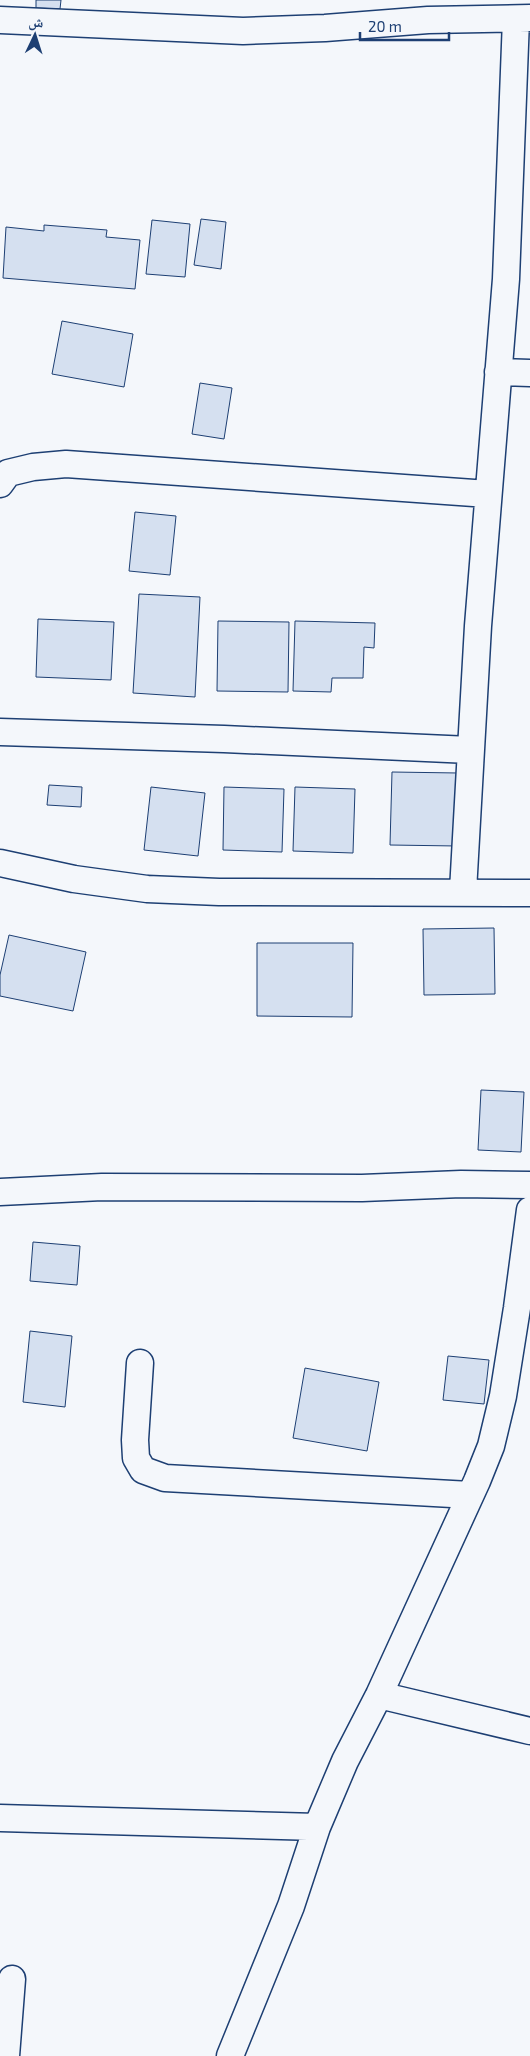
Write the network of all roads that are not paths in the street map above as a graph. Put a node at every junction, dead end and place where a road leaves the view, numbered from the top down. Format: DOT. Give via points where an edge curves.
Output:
graph roads {
  1 [pos="523,18"];
  2 [pos="0,20"];
  3 [pos="498,372"];
  4 [pos="530,373"];
  5 [pos="0,484"];
  6 [pos="488,494"];
  7 [pos="0,732"];
  8 [pos="470,750"];
  9 [pos="0,863"];
  10 [pos="464,891"];
  11 [pos="530,892"];
  12 [pos="530,1185"];
  13 [pos="0,1192"];
  14 [pos="530,1210"];
  15 [pos="140,1363"];
  16 [pos="470,1495"];
  17 [pos="379,1695"];
  18 [pos="530,1731"];
  19 [pos="0,1818"];
  20 [pos="317,1827"];
  21 [pos="12,1979"];
  22 [pos="6,2056"];
  23 [pos="230,2056"];
  1 -- 2 [label="street" via="243,31"];
  1 -- 3 [label="street"];
  3 -- 4 [label="street"];
  3 -- 6 [label="street"];
  5 -- 6 [label="street" via="8,473 66,464"];
  6 -- 8 [label="street"];
  7 -- 8 [label="street"];
  8 -- 10 [label="street"];
  9 -- 10 [label="street" via="74,879 147,888 219,892"];
  10 -- 11 [label="street"];
  12 -- 13 [label="street" via="102,1187"];
  14 -- 16 [label="street" via="503,1396 491,1446"];
  15 -- 16 [label="street" via="135,1440 136,1458 143,1470 165,1478"];
  16 -- 17 [label="street"];
  17 -- 18 [label="street"];
  17 -- 20 [label="street" via="345,1761"];
  19 -- 20 [label="street"];
  20 -- 23 [label="street" via="291,1906"];
  21 -- 22 [label="street"];
}
